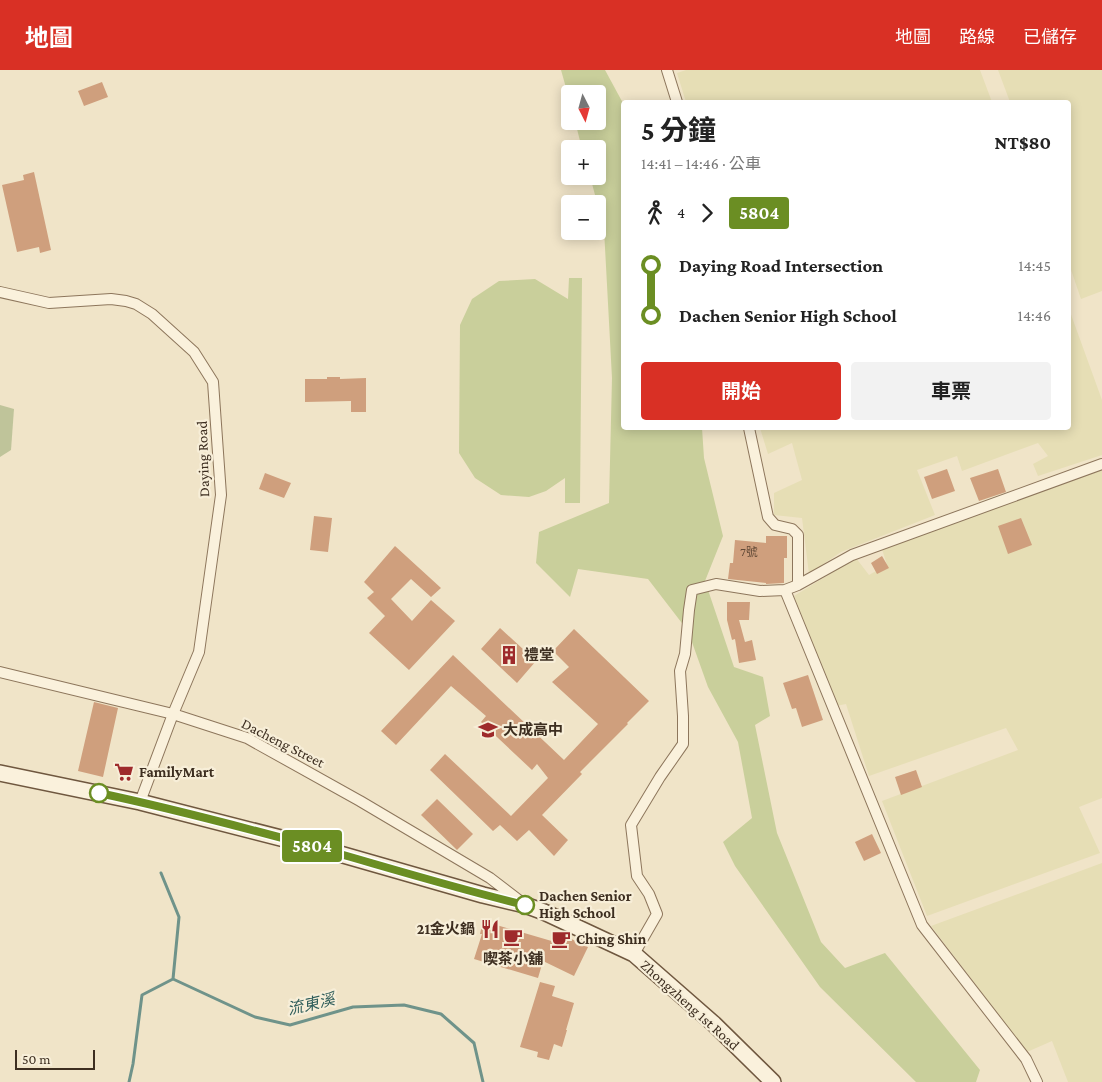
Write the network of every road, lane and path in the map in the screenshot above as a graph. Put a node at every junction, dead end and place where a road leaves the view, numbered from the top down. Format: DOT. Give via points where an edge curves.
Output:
graph roads {
  1 [pos="667,70"];
  2 [pos="676,100"];
  3 [pos="0,292"];
  4 [pos="749,430"];
  5 [pos="1102,464"];
  6 [pos="798,585"];
  7 [pos="784,590"];
  8 [pos="0,672"];
  9 [pos="174,714"];
  10 [pos="0,773"];
  11 [pos="140,802"];
  12 [pos="525,905"];
  13 [pos="634,954"];
  14 [pos="774,1082"];
  15 [pos="1037,1082"];
  1 -- 2 [label="street"];
  3 -- 9 [label="street, Daying Road" via="49,303 126,300 136,304 194,352 213,382 221,495 199,652"];
  4 -- 6 [label="street" via="768,517 775,525 792,529 798,535"];
  5 -- 6 [label="street" via="852,555"];
  6 -- 7 [label="street"];
  7 -- 13 [label="street" via="760,591 716,584 692,590 680,671 683,744 631,825 637,876 657,914"];
  7 -- 15 [label="street" via="922,925 1026,1059"];
  8 -- 9 [label="street, Dacheng Street"];
  9 -- 11 [label="street, Daying Road"];
  9 -- 12 [label="street, Dacheng Street" via="247,738 360,800 490,878"];
  10 -- 11 [label="main road, Zhongzheng 1st Road"];
  11 -- 12 [label="main road, Zhongzheng 1st Road"];
  12 -- 13 [label="main road, Zhongzheng 1st Road"];
  13 -- 14 [label="main road, Zhongzheng 1st Road"];
}
